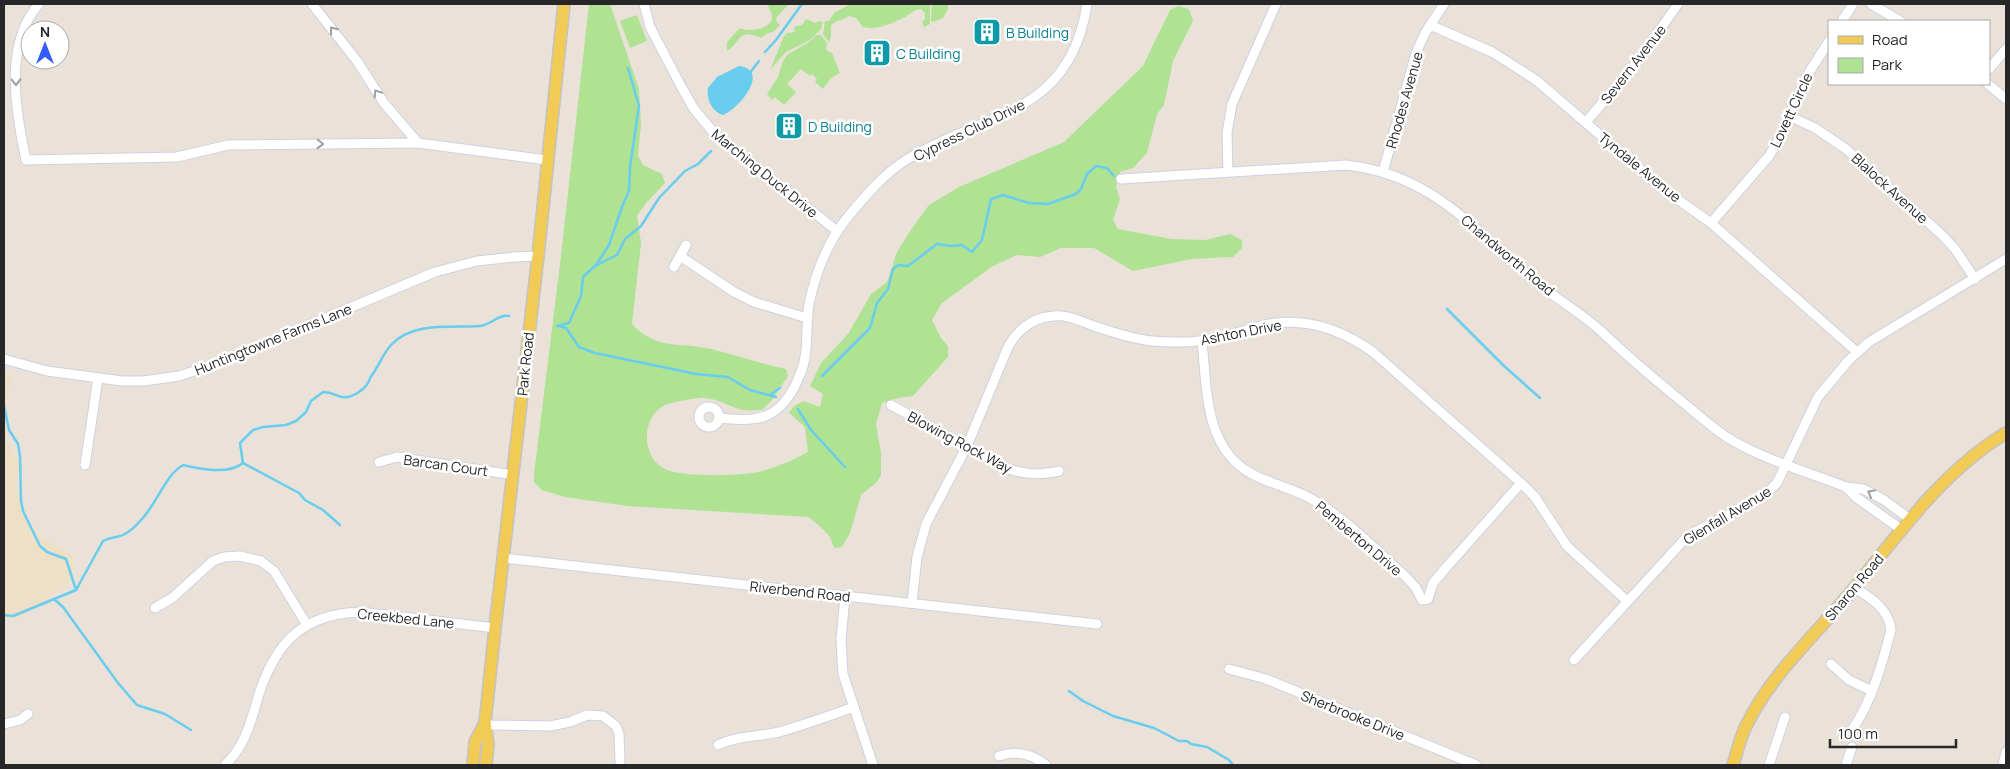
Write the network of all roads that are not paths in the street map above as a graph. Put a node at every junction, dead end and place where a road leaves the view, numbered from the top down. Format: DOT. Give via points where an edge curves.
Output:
graph roads {
  1 [pos="39,4"];
  2 [pos="312,4"];
  3 [pos="564,4"];
  4 [pos="644,4"];
  5 [pos="1087,4"];
  6 [pos="1276,4"];
  7 [pos="1444,4"];
  8 [pos="1678,4"];
  9 [pos="1853,4"];
  10 [pos="1871,4"];
  11 [pos="1843,20"];
  12 [pos="1898,20"];
  13 [pos="1430,25"];
  14 [pos="1828,43"];
  15 [pos="2006,49"];
  16 [pos="1990,68"];
  17 [pos="1989,85"];
  18 [pos="2006,99"];
  19 [pos="1788,116"];
  20 [pos="1586,122"];
  21 [pos="418,142"];
  22 [pos="547,160"];
  23 [pos="1228,172"];
  24 [pos="1383,172"];
  25 [pos="1121,179"];
  26 [pos="1711,223"];
  27 [pos="836,231"];
  28 [pos="686,245"];
  29 [pos="538,256"];
  30 [pos="680,256"];
  31 [pos="2006,259"];
  32 [pos="674,267"];
  33 [pos="1975,279"];
  34 [pos="807,318"];
  35 [pos="1202,341"];
  36 [pos="1857,352"];
  37 [pos="4,359"];
  38 [pos="98,378"];
  39 [pos="891,405"];
  40 [pos="719,418"];
  41 [pos="2006,435"];
  42 [pos="967,446"];
  43 [pos="379,462"];
  44 [pos="1787,464"];
  45 [pos="85,465"];
  46 [pos="1059,471"];
  47 [pos="513,475"];
  48 [pos="1521,483"];
  49 [pos="1846,487"];
  50 [pos="1911,520"];
  51 [pos="1902,530"];
  52 [pos="503,558"];
  53 [pos="1855,588"];
  54 [pos="845,596"];
  55 [pos="1626,601"];
  56 [pos="912,603"];
  57 [pos="155,608"];
  58 [pos="307,624"];
  59 [pos="1097,624"];
  60 [pos="494,628"];
  61 [pos="1574,660"];
  62 [pos="1831,664"];
  63 [pos="1229,670"];
  64 [pos="1872,691"];
  65 [pos="854,707"];
  66 [pos="28,714"];
  67 [pos="1785,717"];
  68 [pos="485,723"];
  69 [pos="4,724"];
  70 [pos="1852,730"];
  71 [pos="718,745"];
  72 [pos="1852,747"];
  73 [pos="2006,752"];
  74 [pos="999,756"];
  75 [pos="620,761"];
  76 [pos="1736,764"];
  77 [pos="225,765"];
  78 [pos="473,765"];
  79 [pos="486,765"];
  80 [pos="873,765"];
  81 [pos="1046,765"];
  82 [pos="1476,765"];
  83 [pos="1769,765"];
  84 [pos="1846,765"];
  85 [pos="2003,765"];
  1 -- 21 [label="street, one-way" via="21,35 16,76 18,122 26,160 177,157 228,145"];
  21 -- 2 [label="street, one-way" via="384,103 357,61"];
  3 -- 22 [label="main road, Park Road"];
  4 -- 27 [label="street, Marching Duck Drive" via="650,27 682,88 714,133"];
  5 -- 27 [label="street, Cypress Club Drive" via="1073,51 1044,91 1024,105 904,161 878,184"];
  6 -- 23 [label="street" via="1232,104 1227,132"];
  7 -- 13 [label="street, Rhodes Avenue"];
  8 -- 20 [label="street, Severn Avenue" via="1637,62"];
  9 -- 11 [label="street"];
  10 -- 12 [label="street"];
  13 -- 20 [label="street, Tyndale Avenue" via="1509,63 1536,80"];
  13 -- 24 [label="street, Rhodes Avenue" via="1416,53"];
  14 -- 19 [label="street, Lovett Circle" via="1808,74"];
  15 -- 16 [label="street"];
  17 -- 18 [label="street"];
  19 -- 26 [label="street, Lovett Circle" via="1769,156"];
  19 -- 33 [label="street, Blalock Avenue" via="1815,128 1846,149 1942,235"];
  20 -- 26 [label="street, Tyndale Avenue" via="1662,189"];
  21 -- 22 [label="street"];
  22 -- 29 [label="main road, Park Road"];
  23 -- 24 [label="street, Chandworth Road" via="1325,165 1346,165"];
  23 -- 25 [label="street, Chandworth Road"];
  24 -- 44 [label="street, Chandworth Road" via="1423,188 1449,206 1713,427 1744,447"];
  26 -- 36 [label="street, Tyndale Avenue"];
  27 -- 34 [label="street, Cypress Club Drive" via="813,286"];
  28 -- 30 [label="street"];
  29 -- 38 [label="street, Huntingtowne Farms Lane" via="477,261 435,272 221,362 179,376 144,381"];
  29 -- 47 [label="main road, Park Road"];
  30 -- 32 [label="street"];
  30 -- 34 [label="street" via="747,299"];
  31 -- 33 [label="street, Glenfall Avenue"];
  33 -- 36 [label="street, Glenfall Avenue" via="1891,328"];
  34 -- 40 [label="street, Cypress Club Drive" via="802,370 783,404 775,412 756,420"];
  35 -- 42 [label="street, Ashton Drive" via="1140,339 1067,316 1033,321 1019,331 1008,346"];
  35 -- 48 [label="street, Ashton Drive" via="1278,323 1320,326 1350,338 1373,352"];
  35 -- 48 [label="street, Pemberton Drive" via="1213,425 1232,459 1253,475 1301,492 1328,509 1406,577 1422,600 1428,599 1433,584 1444,570"];
  36 -- 44 [label="street, Glenfall Avenue" via="1818,397"];
  37 -- 38 [label="street, Huntingtowne Farms Lane" via="29,367"];
  38 -- 45 [label="street"];
  39 -- 42 [label="street, Blowing Rock Way"];
  41 -- 50 [label="main road, Sharon Road" via="1982,449 1958,470"];
  42 -- 46 [label="street, Blowing Rock Way" via="1018,473"];
  42 -- 56 [label="street, Ashton Drive" via="926,524 917,557"];
  43 -- 47 [label="street, Barcan Court" via="397,458"];
  44 -- 49 [label="street, Chandworth Road"];
  44 -- 55 [label="street, Glenfall Avenue" via="1777,483 1764,496 1682,541"];
  47 -- 52 [label="main road, Park Road"];
  48 -- 55 [label="street, Ashton Drive" via="1539,503 1567,546"];
  50 -- 49 [label="street, Chandworth Road, one-way" via="1863,489"];
  49 -- 51 [label="street, Chandworth Road"];
  50 -- 51 [label="main road, Sharon Road"];
  51 -- 53 [label="main road, Sharon Road"];
  52 -- 54 [label="street, Riverbend Road"];
  52 -- 60 [label="main road, Park Road"];
  53 -- 64 [label="street" via="1874,601 1890,621 1891,630"];
  53 -- 76 [label="main road, Sharon Road" via="1787,665 1761,700 1747,725"];
  54 -- 56 [label="street, Riverbend Road"];
  54 -- 65 [label="street" via="841,657"];
  55 -- 61 [label="street, Glenfall Avenue"];
  56 -- 59 [label="street, Riverbend Road"];
  57 -- 58 [label="street" via="172,598 213,560 240,556 261,561 274,571"];
  58 -- 60 [label="street, Creekbed Lane" via="344,612 360,612"];
  58 -- 77 [label="street, Creekbed Lane" via="289,637 276,654 245,739"];
  60 -- 68 [label="main road, Park Road"];
  62 -- 64 [label="street" via="1849,680"];
  63 -- 82 [label="street, Sherbrooke Drive" via="1266,679"];
  64 -- 70 [label="street"];
  65 -- 71 [label="street" via="781,731 738,737"];
  65 -- 80 [label="street"];
  66 -- 69 [label="street"];
  67 -- 83 [label="street"];
  68 -- 75 [label="street" via="550,726 587,715 603,716 616,726 620,734"];
  68 -- 78 [label="main road, Park Road" via="475,742"];
  68 -- 79 [label="main road, Park Road"];
  72 -- 84 [label="street"];
  73 -- 85 [label="street"];
  74 -- 81 [label="street" via="1022,753"];
}
